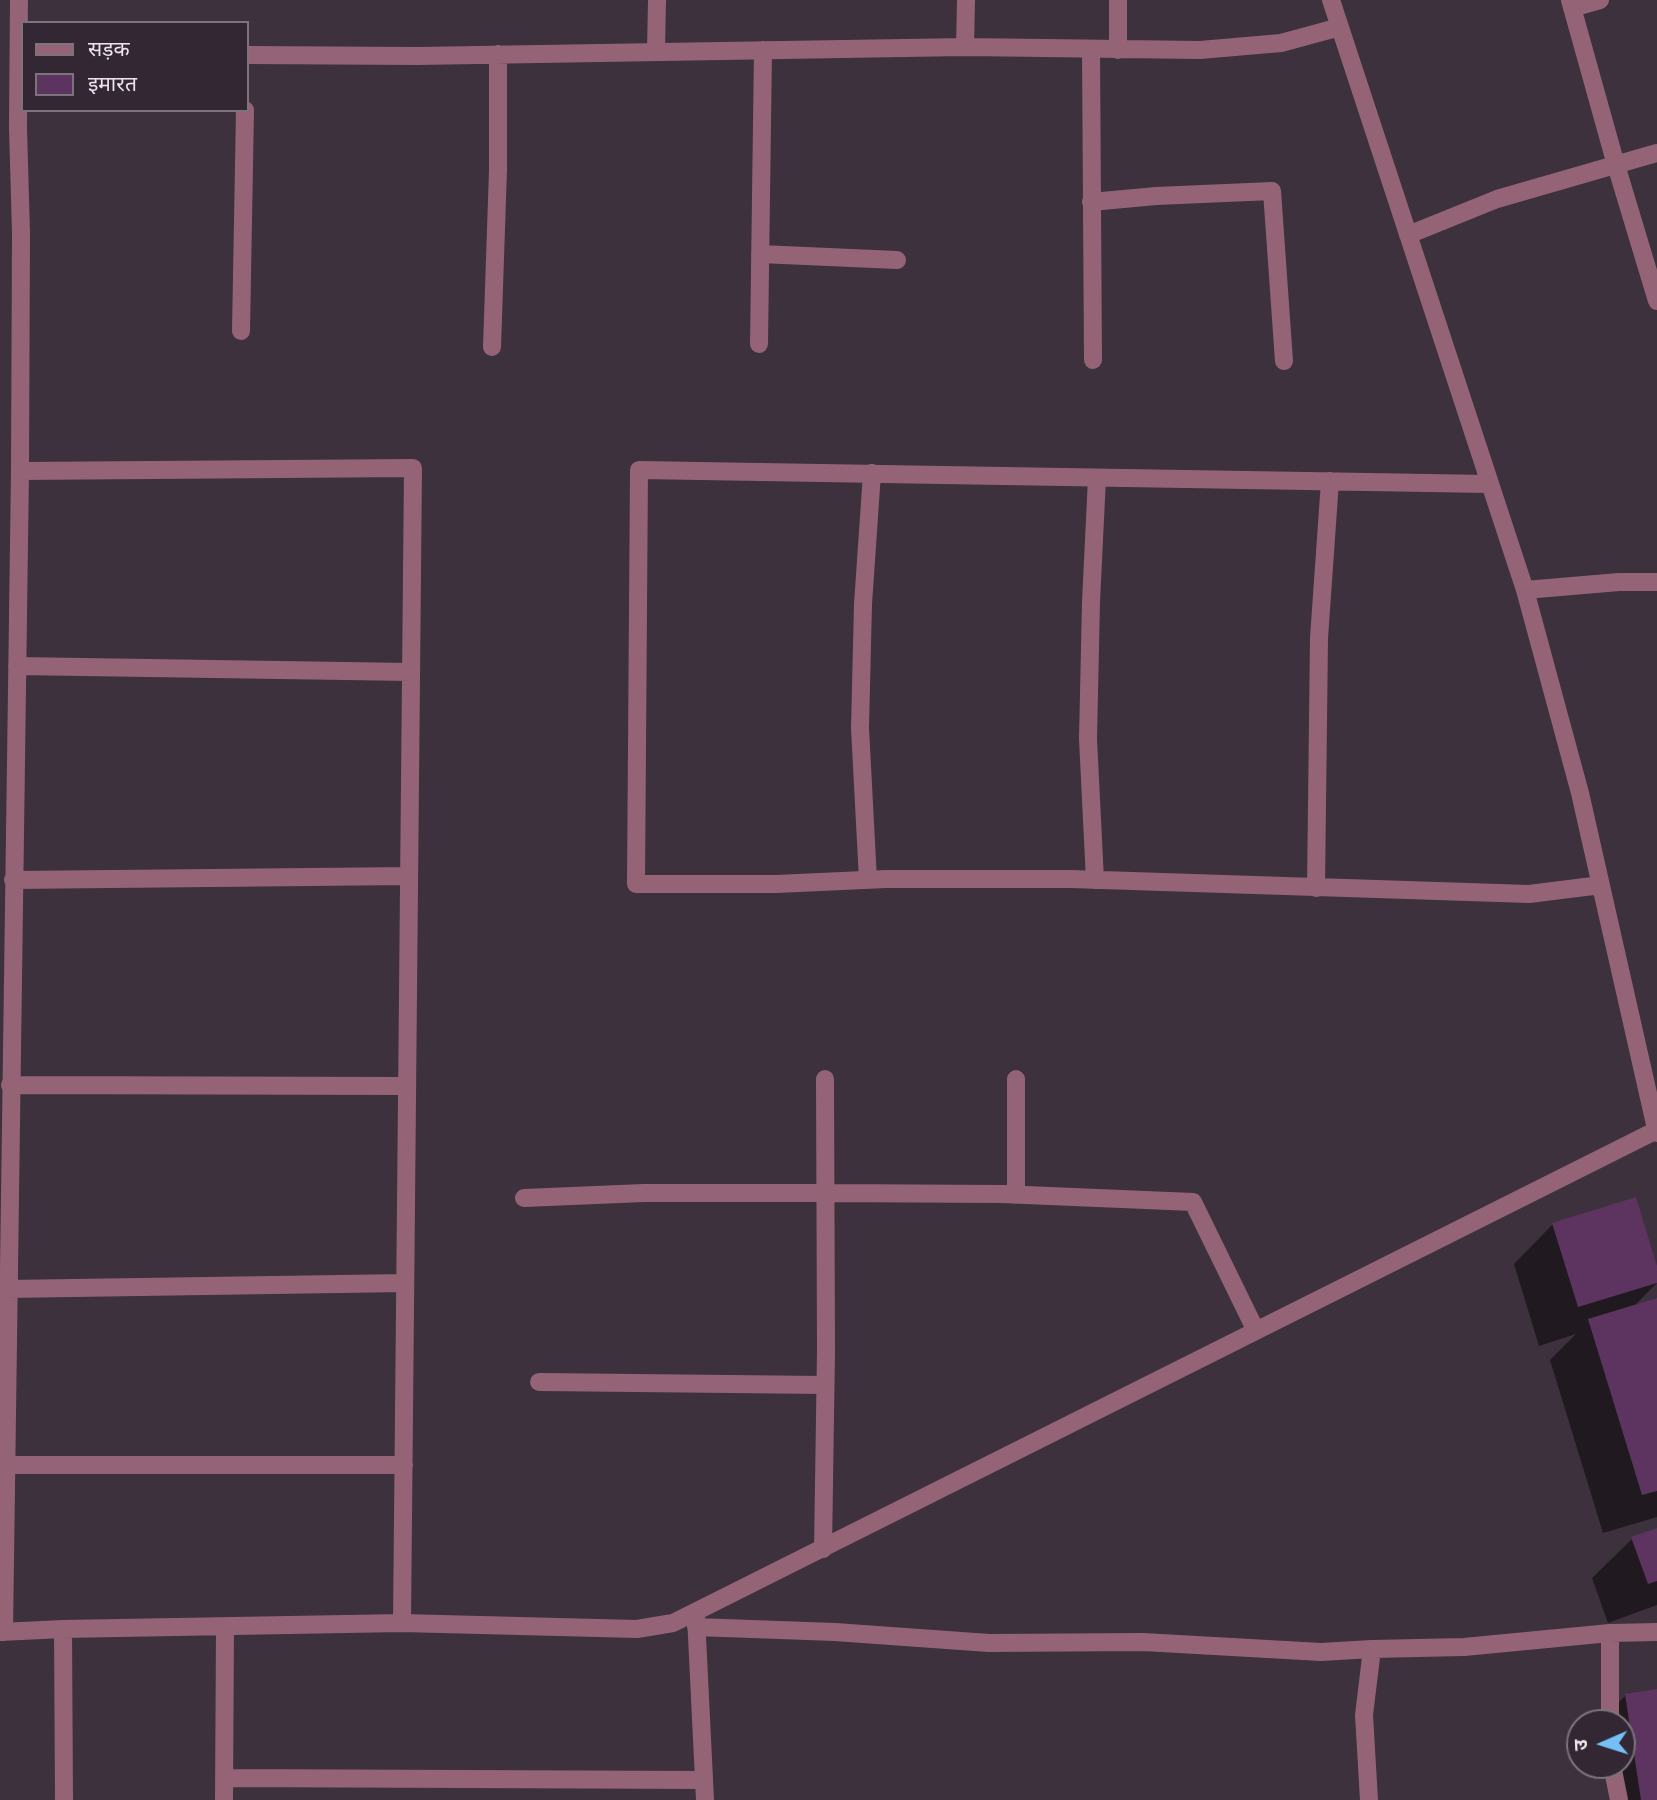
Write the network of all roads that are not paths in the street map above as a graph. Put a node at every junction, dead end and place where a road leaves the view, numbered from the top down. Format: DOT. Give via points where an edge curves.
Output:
graph roads {
  1 [pos="19,0"];
  2 [pos="657,0"];
  3 [pos="966,0"];
  4 [pos="1118,0"];
  5 [pos="1331,0"];
  6 [pos="1600,0"];
  7 [pos="1571,4"];
  8 [pos="1340,27"];
  9 [pos="965,47"];
  10 [pos="763,50"];
  11 [pos="1091,50"];
  12 [pos="1118,50"];
  13 [pos="656,51"];
  14 [pos="21,54"];
  15 [pos="498,54"];
  16 [pos="248,55"];
  17 [pos="244,112"];
  18 [pos="9,128"];
  19 [pos="1657,153"];
  20 [pos="1616,165"];
  21 [pos="1091,202"];
  22 [pos="1408,235"];
  23 [pos="760,254"];
  24 [pos="898,260"];
  25 [pos="1657,301"];
  26 [pos="241,331"];
  27 [pos="760,344"];
  28 [pos="492,347"];
  29 [pos="1093,360"];
  30 [pos="1284,361"];
  31 [pos="20,471"];
  32 [pos="872,473"];
  33 [pos="1097,478"];
  34 [pos="1331,481"];
  35 [pos="1489,484"];
  36 [pos="1657,582"];
  37 [pos="1525,590"];
  38 [pos="17,666"];
  39 [pos="411,672"];
  40 [pos="409,876"];
  41 [pos="13,880"];
  42 [pos="867,880"];
  43 [pos="1096,880"];
  44 [pos="1601,885"];
  45 [pos="1316,888"];
  46 [pos="825,1079"];
  47 [pos="1016,1079"];
  48 [pos="10,1085"];
  49 [pos="407,1086"];
  50 [pos="1657,1131"];
  51 [pos="826,1193"];
  52 [pos="1016,1195"];
  53 [pos="524,1198"];
  54 [pos="405,1283"];
  55 [pos="8,1289"];
  56 [pos="1256,1331"];
  57 [pos="539,1382"];
  58 [pos="825,1385"];
  59 [pos="5,1465"];
  60 [pos="404,1465"];
  61 [pos="822,1549"];
  62 [pos="696,1620"];
  63 [pos="402,1623"];
  64 [pos="225,1627"];
  65 [pos="63,1629"];
  66 [pos="2,1632"];
  67 [pos="1657,1632"];
  68 [pos="1610,1633"];
  69 [pos="1372,1649"];
  70 [pos="1609,1709"];
  71 [pos="225,1778"];
  72 [pos="1615,1779"];
  73 [pos="704,1780"];
  74 [pos="64,1800"];
  75 [pos="225,1800"];
  76 [pos="705,1800"];
  77 [pos="1369,1800"];
  78 [pos="1619,1800"];
  1 -- 14 [label="street"];
  2 -- 13 [label="street"];
  3 -- 9 [label="street"];
  4 -- 12 [label="street"];
  5 -- 8 [label="street"];
  6 -- 7 [label="street"];
  7 -- 20 [label="street"];
  8 -- 12 [label="street" via="1281,43 1200,50"];
  8 -- 22 [label="street"];
  9 -- 10 [label="street"];
  9 -- 11 [label="street"];
  10 -- 13 [label="street"];
  10 -- 23 [label="street"];
  11 -- 12 [label="street"];
  11 -- 21 [label="street"];
  13 -- 15 [label="street"];
  14 -- 18 [label="street"];
  15 -- 16 [label="street"];
  15 -- 28 [label="street"];
  17 -- 26 [label="street"];
  18 -- 31 [label="street" via="21,233"];
  19 -- 20 [label="street"];
  20 -- 22 [label="street" via="1497,199"];
  20 -- 25 [label="street"];
  21 -- 29 [label="street"];
  21 -- 30 [label="street" via="1272,191"];
  22 -- 35 [label="street"];
  23 -- 24 [label="street"];
  23 -- 27 [label="street"];
  31 -- 38 [label="street"];
  31 -- 39 [label="street" via="413,468"];
  32 -- 33 [label="street"];
  32 -- 42 [label="street" via="860,728"];
  32 -- 42 [label="street" via="639,470 636,884"];
  33 -- 34 [label="street"];
  33 -- 43 [label="street" via="1088,739"];
  34 -- 35 [label="street"];
  34 -- 45 [label="street" via="1319,638"];
  35 -- 37 [label="street"];
  36 -- 37 [label="street"];
  37 -- 44 [label="street"];
  38 -- 39 [label="street"];
  38 -- 41 [label="street"];
  39 -- 40 [label="street"];
  40 -- 41 [label="street"];
  40 -- 49 [label="street"];
  41 -- 48 [label="street"];
  42 -- 43 [label="street"];
  43 -- 45 [label="street"];
  44 -- 45 [label="street" via="1529,894"];
  44 -- 50 [label="street"];
  46 -- 51 [label="street"];
  47 -- 52 [label="street"];
  48 -- 49 [label="street"];
  48 -- 55 [label="street"];
  49 -- 54 [label="street"];
  50 -- 56 [label="street"];
  51 -- 52 [label="street"];
  51 -- 53 [label="street"];
  51 -- 58 [label="street"];
  52 -- 56 [label="street" via="1193,1202"];
  54 -- 55 [label="street"];
  54 -- 60 [label="street"];
  55 -- 59 [label="street"];
  56 -- 61 [label="street"];
  57 -- 58 [label="street"];
  58 -- 61 [label="street"];
  59 -- 60 [label="street"];
  59 -- 66 [label="street"];
  60 -- 63 [label="street"];
  61 -- 62 [label="street"];
  62 -- 63 [label="street" via="637,1629"];
  62 -- 69 [label="street" via="989,1643 1143,1642 1321,1652"];
  62 -- 73 [label="street"];
  63 -- 64 [label="street"];
  64 -- 65 [label="street"];
  64 -- 71 [label="street"];
  65 -- 66 [label="street"];
  65 -- 74 [label="street"];
  67 -- 68 [label="street"];
  68 -- 69 [label="street" via="1464,1647"];
  68 -- 70 [label="street"];
  69 -- 77 [label="street" via="1364,1715"];
  71 -- 73 [label="street"];
  71 -- 75 [label="street"];
  72 -- 78 [label="street"];
  73 -- 76 [label="street"];
}
